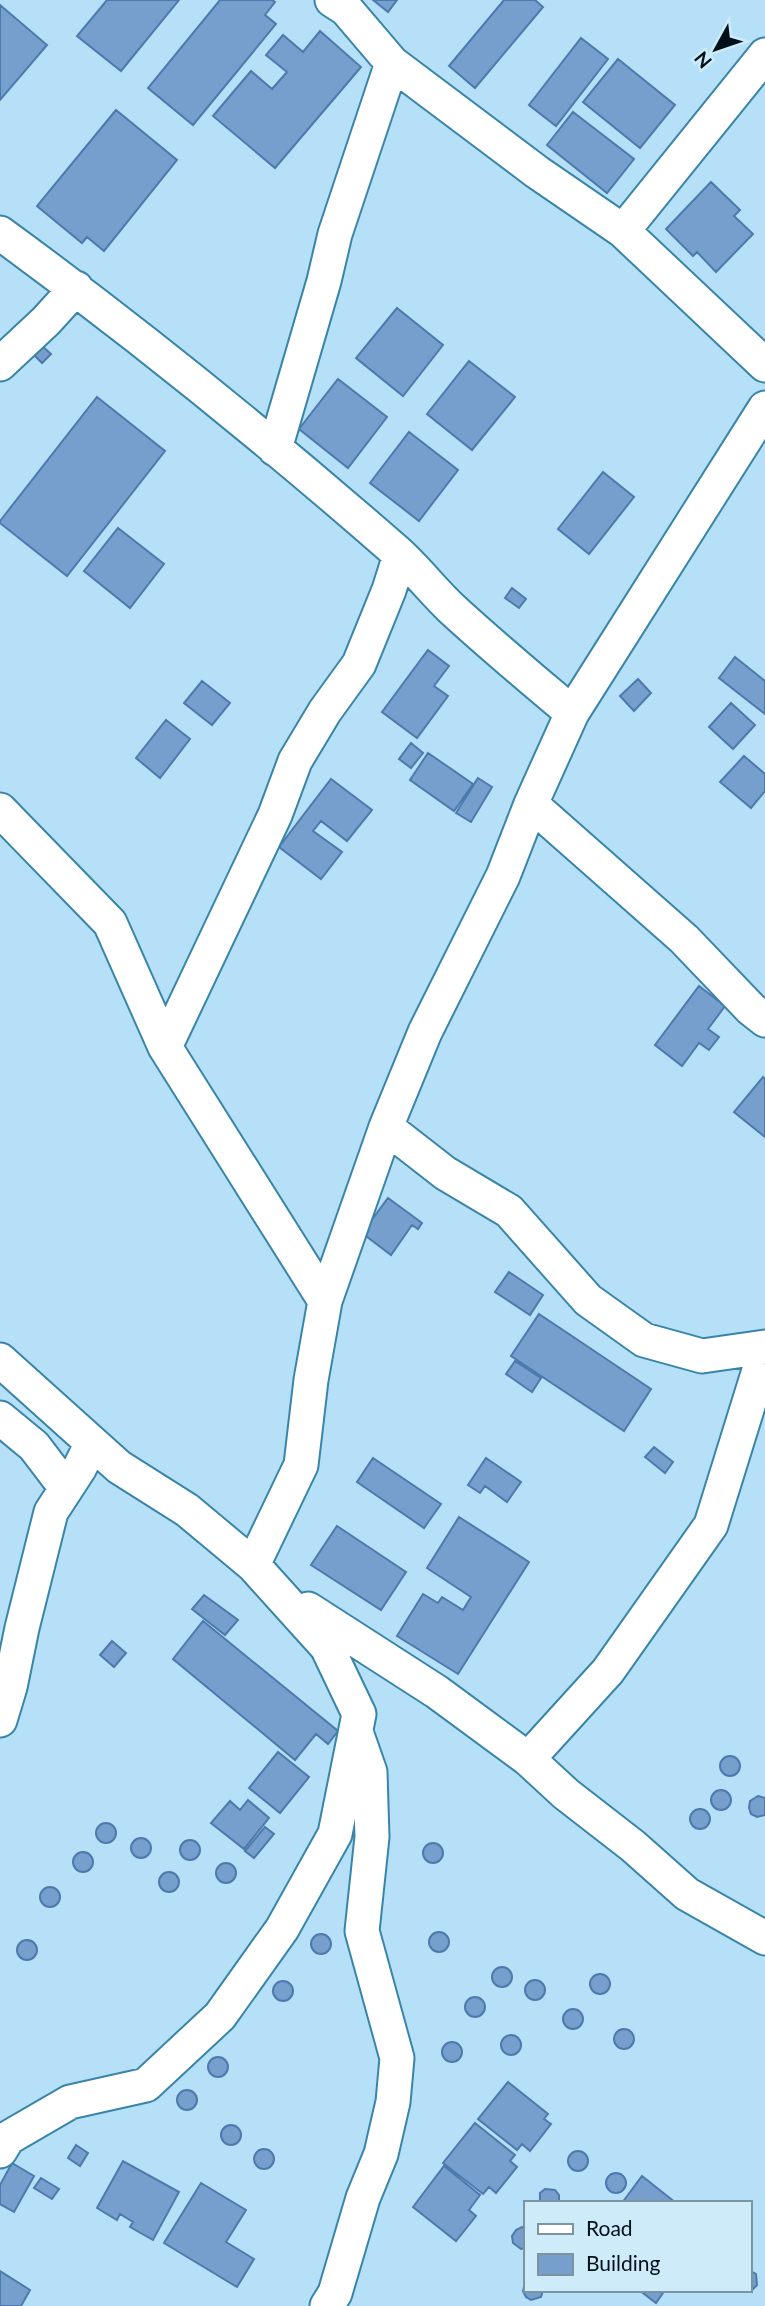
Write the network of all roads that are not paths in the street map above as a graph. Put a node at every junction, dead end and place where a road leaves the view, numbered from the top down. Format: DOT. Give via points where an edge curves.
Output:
graph roads {
  1 [pos="332,0"];
  2 [pos="765,55"];
  3 [pos="392,63"];
  4 [pos="623,231"];
  5 [pos="0,233"];
  6 [pos="76,288"];
  7 [pos="0,364"];
  8 [pos="765,365"];
  9 [pos="765,408"];
  10 [pos="275,449"];
  11 [pos="400,555"];
  12 [pos="572,713"];
  13 [pos="530,804"];
  14 [pos="0,810"];
  15 [pos="765,1020"];
  16 [pos="165,1047"];
  17 [pos="386,1127"];
  18 [pos="324,1301"];
  19 [pos="765,1349"];
  20 [pos="0,1360"];
  21 [pos="0,1418"];
  22 [pos="92,1443"];
  23 [pos="66,1488"];
  24 [pos="260,1574"];
  25 [pos="0,1720"];
  26 [pos="355,1730"];
  27 [pos="528,1759"];
  28 [pos="765,1938"];
  29 [pos="0,2151"];
  30 [pos="327,2306"];
  1 -- 3 [label="street" via="346,9"];
  2 -- 4 [label="street"];
  3 -- 4 [label="street"];
  3 -- 10 [label="street" via="335,234"];
  4 -- 8 [label="street"];
  5 -- 6 [label="street"];
  6 -- 7 [label="street"];
  6 -- 10 [label="street"];
  9 -- 12 [label="street"];
  10 -- 11 [label="street"];
  11 -- 12 [label="street" via="498,651"];
  11 -- 16 [label="street" via="359,664 295,761 275,815"];
  12 -- 13 [label="street"];
  13 -- 15 [label="street" via="684,939"];
  13 -- 17 [label="street" via="503,876 425,1032"];
  14 -- 16 [label="street" via="110,923"];
  16 -- 18 [label="street"];
  17 -- 18 [label="street"];
  17 -- 19 [label="street" via="444,1173 509,1210 588,1300 644,1340 702,1356"];
  18 -- 24 [label="street" via="301,1465"];
  19 -- 27 [label="street" via="711,1525 608,1671"];
  20 -- 22 [label="street"];
  21 -- 23 [label="street" via="34,1446"];
  22 -- 23 [label="street"];
  22 -- 24 [label="street" via="119,1467 187,1510"];
  23 -- 25 [label="street" via="51,1512"];
  24 -- 26 [label="street" via="327,1647 359,1714"];
  24 -- 27 [label="street"];
  26 -- 29 [label="street" via="335,1834 282,1929 220,2016 146,2085 70,2102 8,2138"];
  26 -- 30 [label="street" via="370,1772 372,1837 362,1931 397,2058 381,2154"];
  27 -- 28 [label="street" via="687,1894"];
}
